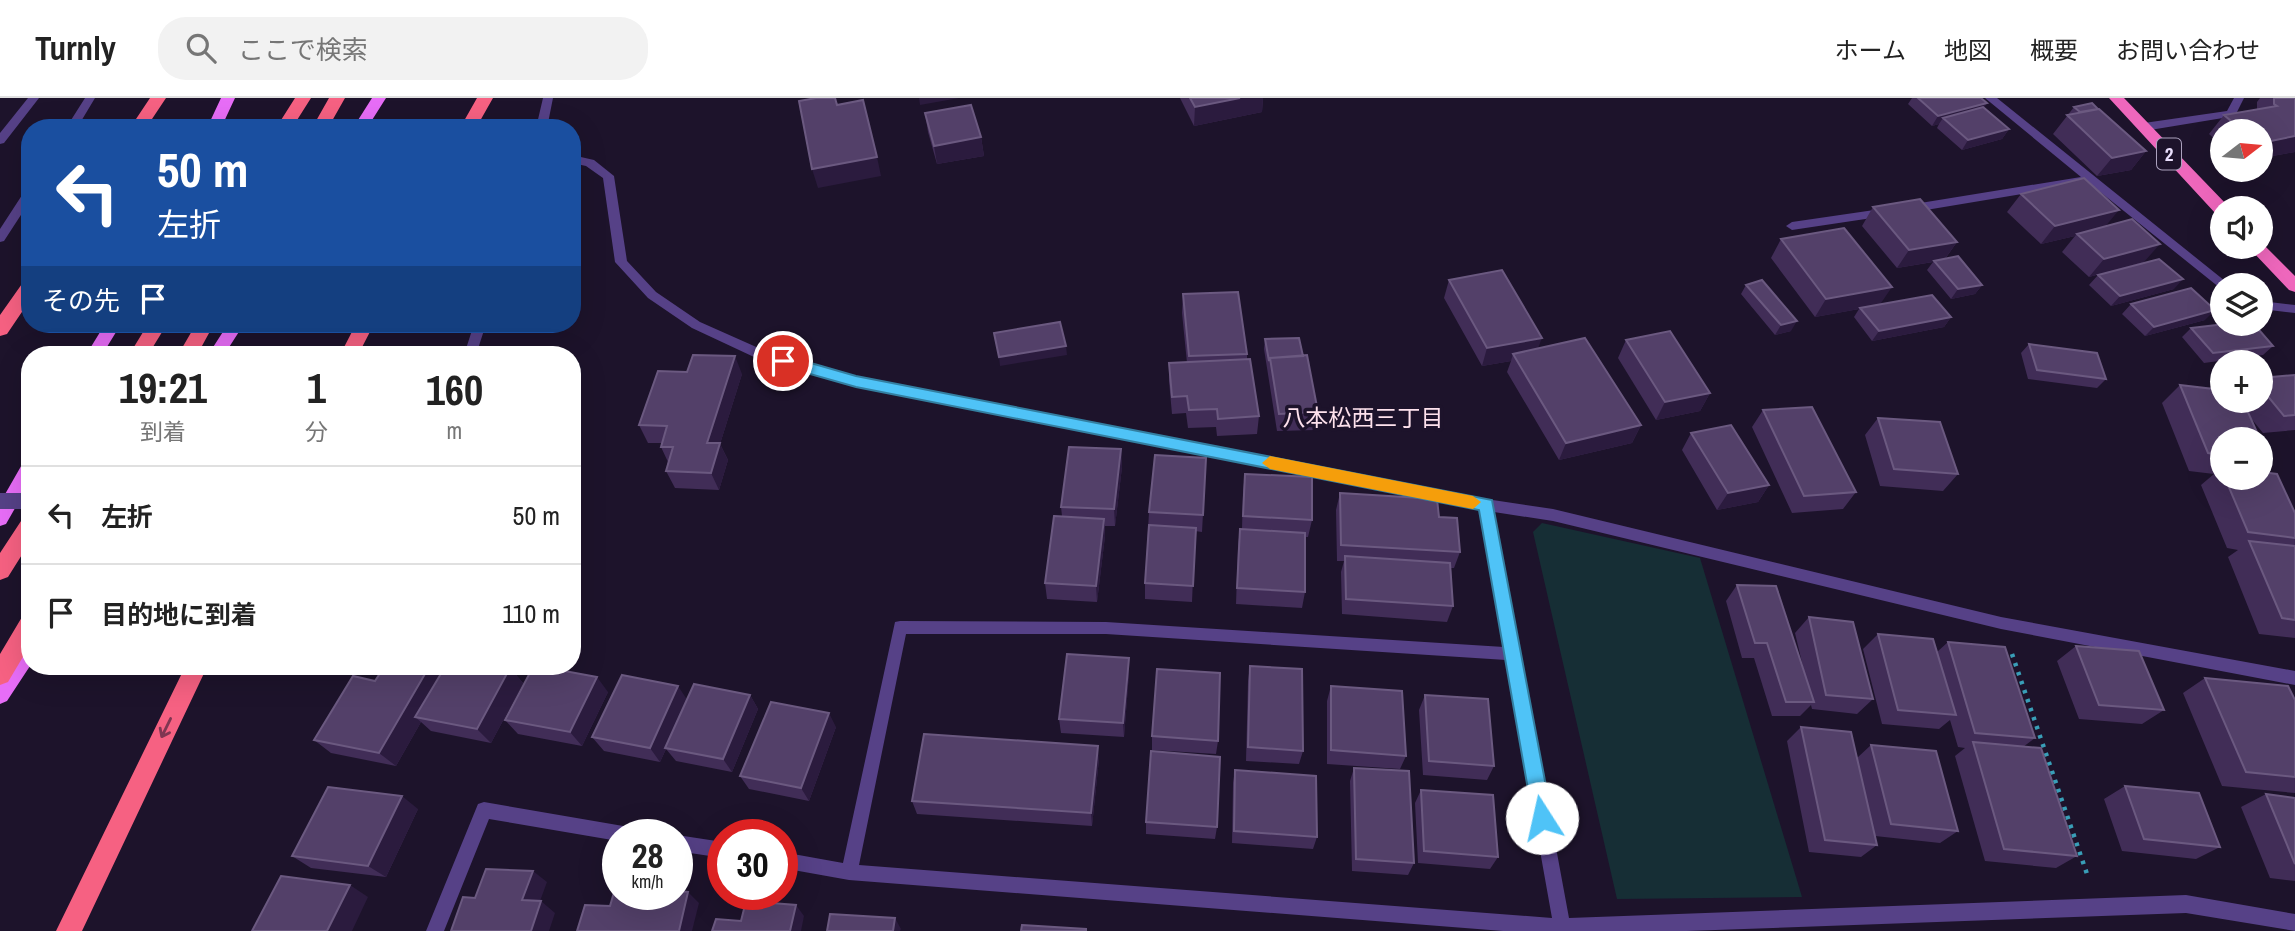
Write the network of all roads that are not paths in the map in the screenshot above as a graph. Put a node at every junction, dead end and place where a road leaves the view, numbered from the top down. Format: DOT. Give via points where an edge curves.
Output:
graph roads {
  1 [pos="34,98"];
  2 [pos="90,98"];
  3 [pos="158,98"];
  4 [pos="228,98"];
  5 [pos="303,98"];
  6 [pos="337,98"];
  7 [pos="379,98"];
  8 [pos="485,98"];
  9 [pos="548,98"];
  10 [pos="1990,98"];
  11 [pos="2116,98"];
  12 [pos="2239,98"];
  13 [pos="77,119"];
  14 [pos="144,119"];
  15 [pos="218,119"];
  16 [pos="290,119"];
  17 [pos="325,119"];
  18 [pos="366,119"];
  19 [pos="473,119"];
  20 [pos="543,119"];
  21 [pos="2144,127"];
  22 [pos="0,140"];
  23 [pos="581,161"];
  24 [pos="2090,178"];
  25 [pos="2210,197"];
  26 [pos="21,206"];
  27 [pos="1792,226"];
  28 [pos="0,238"];
  29 [pos="2269,259"];
  30 [pos="2210,274"];
  31 [pos="2295,286"];
  32 [pos="21,299"];
  33 [pos="2273,306"];
  34 [pos="2295,309"];
  35 [pos="0,329"];
  36 [pos="21,482"];
  37 [pos="0,501"];
  38 [pos="21,501"];
  39 [pos="1486,505"];
  40 [pos="0,519"];
  41 [pos="21,538"];
  42 [pos="0,571"];
  43 [pos="21,639"];
  44 [pos="1513,654"];
  45 [pos="21,663"];
  46 [pos="0,675"];
  47 [pos="192,675"];
  48 [pos="2295,678"];
  49 [pos="0,695"];
  50 [pos="602,830"];
  51 [pos="798,863"];
  52 [pos="849,872"];
  53 [pos="2295,923"];
  54 [pos="1562,929"];
  55 [pos="69,931"];
  56 [pos="435,931"];
  1 -- 22 [label="street"];
  2 -- 13 [label="street"];
  3 -- 14 [label="highway"];
  4 -- 15 [label="main road"];
  5 -- 16 [label="highway"];
  6 -- 17 [label="highway"];
  7 -- 18 [label="main road"];
  8 -- 19 [label="highway"];
  9 -- 20 [label="street"];
  10 -- 24 [label="street"];
  11 -- 21 [label="highway, 2"];
  12 -- 21 [label="street" via="2231,114"];
  21 -- 25 [label="highway, 2"];
  23 -- 39 [label="street" via="608,176 621,262 652,295 696,325 758,354 856,381"];
  24 -- 27 [label="street"];
  24 -- 30 [label="street"];
  26 -- 28 [label="street"];
  29 -- 31 [label="highway"];
  32 -- 35 [label="highway"];
  33 -- 34 [label="street"];
  36 -- 40 [label="main road"];
  37 -- 38 [label="street, bridge"];
  39 -- 44 [label="street"];
  39 -- 48 [label="street" via="1553,515 2001,623"];
  41 -- 42 [label="highway"];
  43 -- 46 [label="highway"];
  44 -- 52 [label="street" via="1106,628 900,627"];
  44 -- 54 [label="street"];
  45 -- 49 [label="main road"];
  47 -- 55 [label="highway, one-way"];
  50 -- 56 [label="street" via="484,810"];
  51 -- 52 [label="street"];
  52 -- 54 [label="street"];
  53 -- 54 [label="street" via="2186,904"];
}
